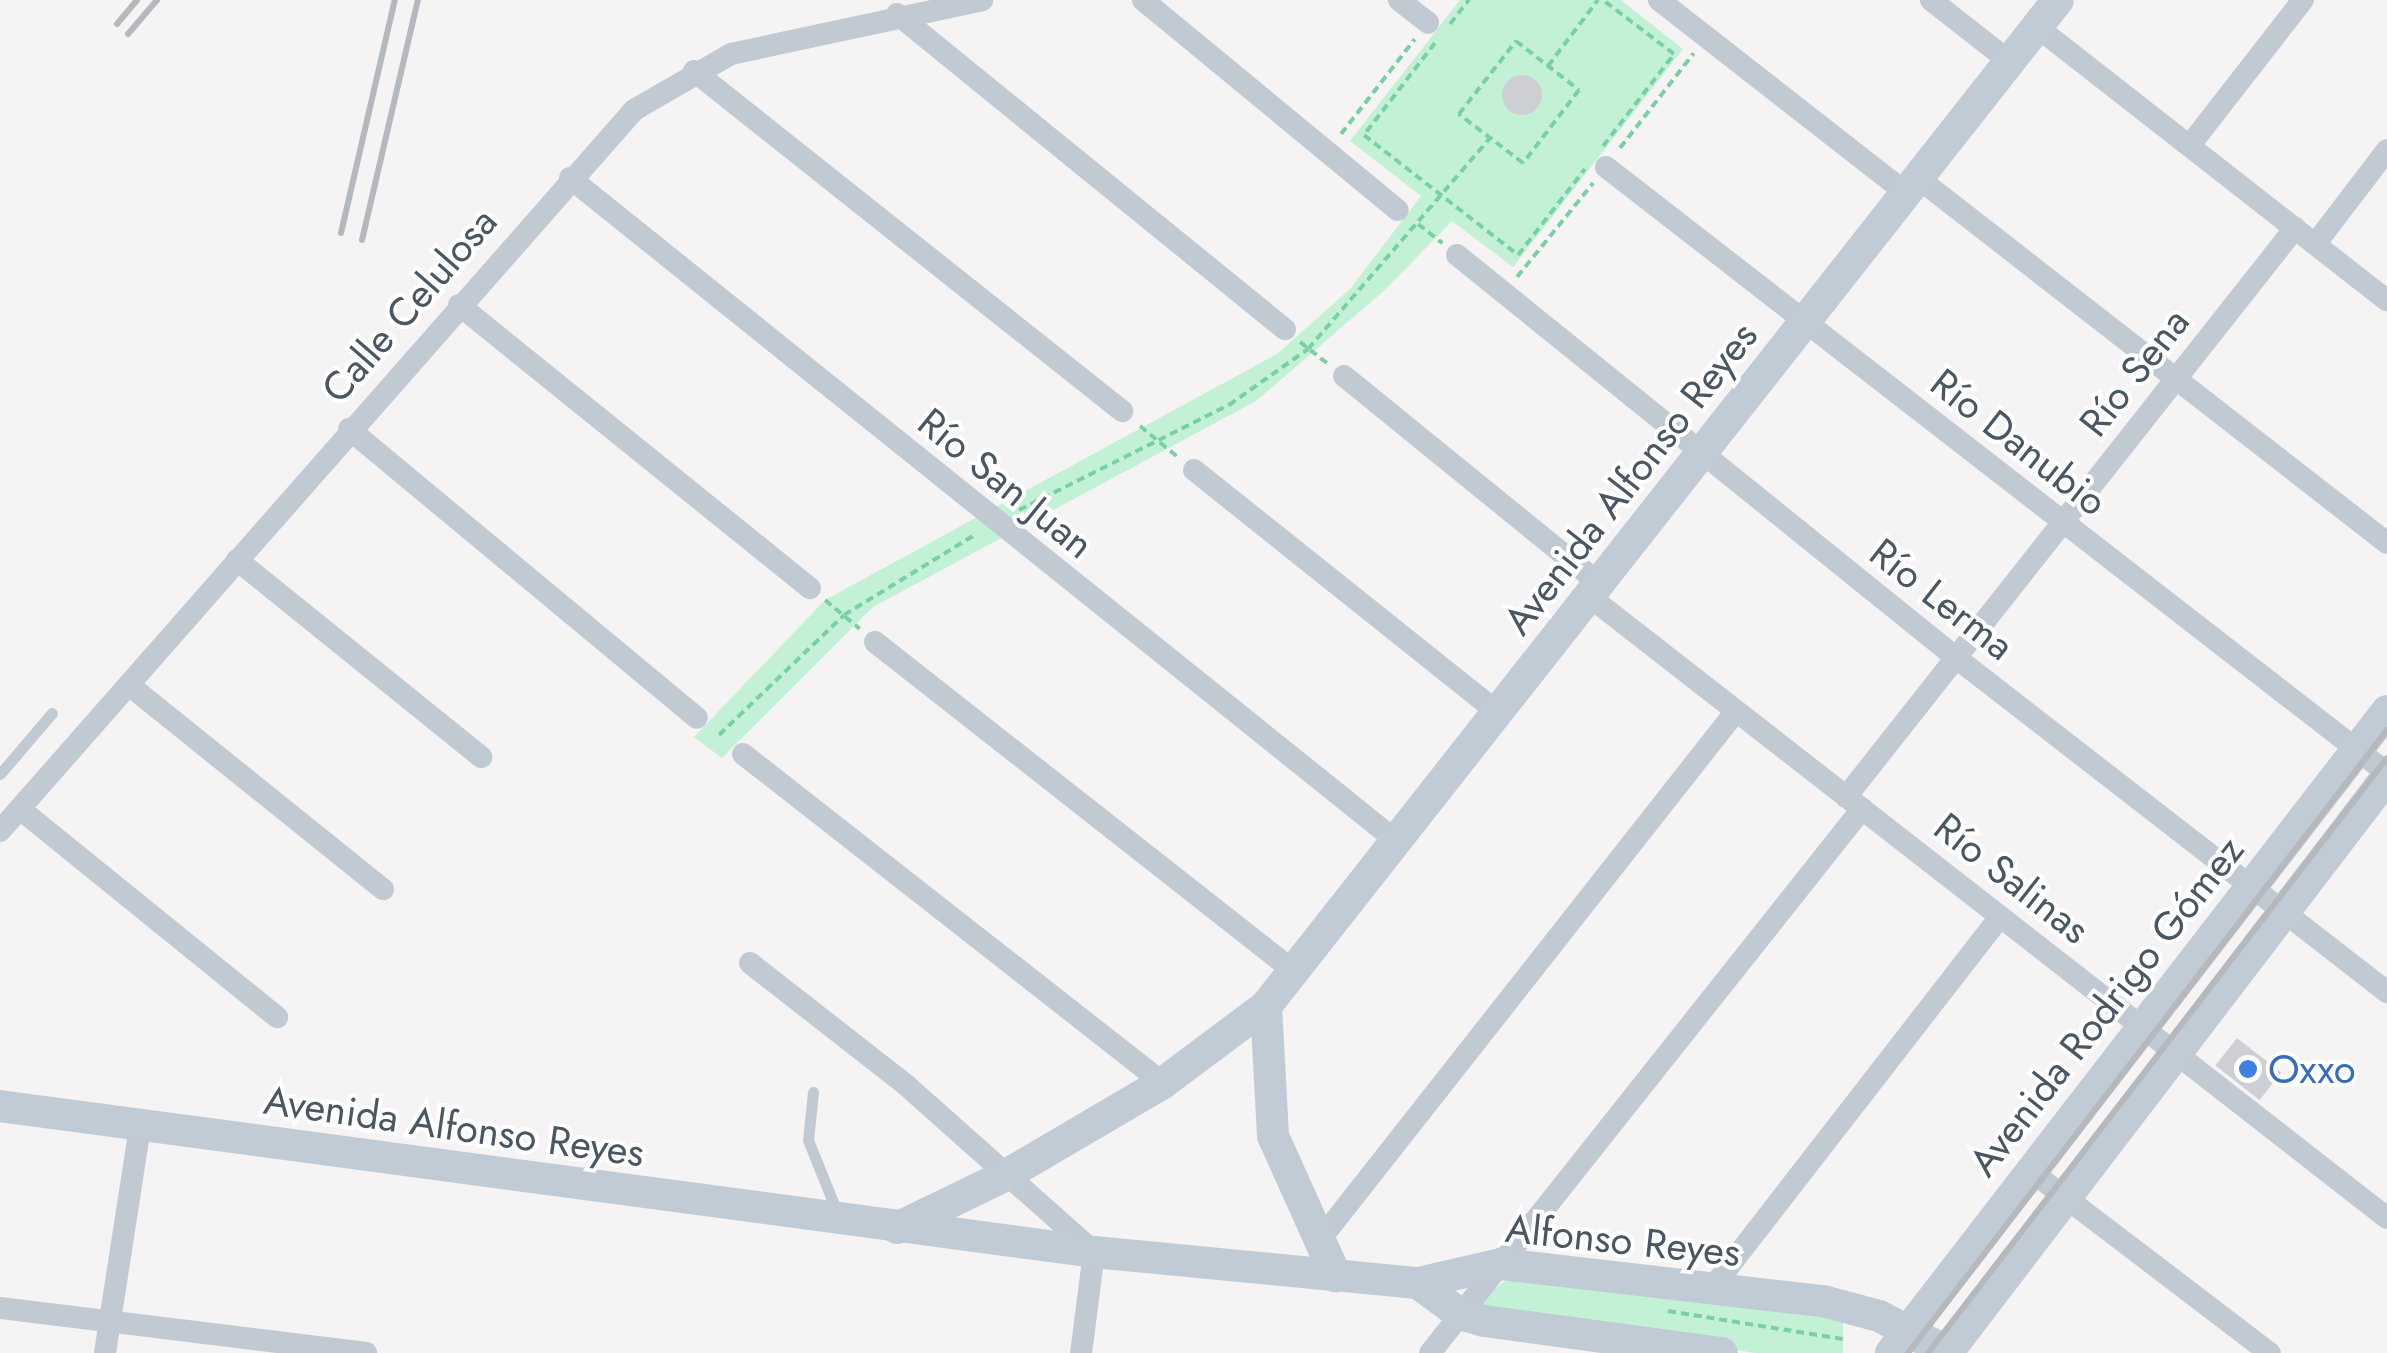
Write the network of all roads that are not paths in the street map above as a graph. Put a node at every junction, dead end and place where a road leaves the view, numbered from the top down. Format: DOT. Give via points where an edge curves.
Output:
graph roads {
  1 [pos="982,0"];
  2 [pos="1143,0"];
  3 [pos="1398,0"];
  4 [pos="1659,0"];
  5 [pos="1931,0"];
  6 [pos="2058,0"];
  7 [pos="2303,0"];
  8 [pos="897,14"];
  9 [pos="1428,22"];
  10 [pos="2037,28"];
  11 [pos="2010,62"];
  12 [pos="694,71"];
  13 [pos="2190,146"];
  14 [pos="2387,150"];
  15 [pos="1606,167"];
  16 [pos="570,178"];
  17 [pos="1912,185"];
  18 [pos="1398,210"];
  19 [pos="2295,228"];
  20 [pos="2316,243"];
  21 [pos="1457,256"];
  22 [pos="2387,300"];
  23 [pos="459,305"];
  24 [pos="1805,322"];
  25 [pos="1285,329"];
  26 [pos="1344,376"];
  27 [pos="2176,378"];
  28 [pos="1122,410"];
  29 [pos="349,429"];
  30 [pos="1702,456"];
  31 [pos="1194,470"];
  32 [pos="2064,526"];
  33 [pos="2387,542"];
  34 [pos="237,560"];
  35 [pos="810,588"];
  36 [pos="1595,591"];
  37 [pos="875,642"];
  38 [pos="1959,660"];
  39 [pos="129,685"];
  40 [pos="1736,711"];
  41 [pos="2387,711"];
  42 [pos="52,712"];
  43 [pos="1500,714"];
  44 [pos="698,718"];
  45 [pos="2356,750"];
  46 [pos="743,754"];
  47 [pos="480,757"];
  48 [pos="0,774"];
  49 [pos="2387,775"];
  50 [pos="1854,803"];
  51 [pos="20,809"];
  52 [pos="0,831"];
  53 [pos="1398,843"];
  54 [pos="384,888"];
  55 [pos="2252,888"];
  56 [pos="2282,911"];
  57 [pos="2000,917"];
  58 [pos="750,963"];
  59 [pos="1294,972"];
  60 [pos="2387,992"];
  61 [pos="1266,1006"];
  62 [pos="277,1017"];
  63 [pos="2143,1029"];
  64 [pos="2176,1054"];
  65 [pos="1163,1083"];
  66 [pos="812,1092"];
  67 [pos="0,1106"];
  68 [pos="140,1126"];
  69 [pos="2032,1172"];
  70 [pos="1008,1174"];
  71 [pos="2066,1197"];
  72 [pos="2387,1218"];
  73 [pos="841,1220"];
  74 [pos="897,1228"];
  75 [pos="1319,1240"];
  76 [pos="1094,1252"];
  77 [pos="1501,1264"];
  78 [pos="1336,1276"];
  79 [pos="1418,1283"];
  80 [pos="1714,1302"];
  81 [pos="0,1308"];
  82 [pos="1460,1314"];
  83 [pos="109,1322"];
  84 [pos="1667,1339"];
  85 [pos="1900,1341"];
  86 [pos="105,1353"];
  87 [pos="366,1353"];
  88 [pos="1081,1353"];
  89 [pos="1430,1353"];
  90 [pos="1722,1353"];
  91 [pos="1948,1353"];
  92 [pos="2270,1353"];
  1 -- 8 [label="street, Calle Celulosa"];
  2 -- 18 [label="street"];
  3 -- 9 [label="street"];
  4 -- 17 [label="street"];
  5 -- 11 [label="street"];
  6 -- 10 [label="street, Avenida Alfonso Reyes"];
  7 -- 13 [label="street"];
  8 -- 12 [label="street, Calle Celulosa" via="774,41"];
  8 -- 25 [label="street"];
  10 -- 11 [label="street, Avenida Alfonso Reyes"];
  10 -- 13 [label="street"];
  11 -- 17 [label="street, Avenida Alfonso Reyes"];
  12 -- 16 [label="street, Calle Celulosa" via="634,110"];
  12 -- 28 [label="street"];
  13 -- 19 [label="street"];
  14 -- 20 [label="street"];
  15 -- 24 [label="street, Río Danubio"];
  16 -- 23 [label="street, Calle Celulosa"];
  16 -- 53 [label="street, Río San Juan"];
  17 -- 24 [label="street, Avenida Alfonso Reyes"];
  17 -- 27 [label="street"];
  19 -- 20 [label="street"];
  19 -- 27 [label="street, Río Sena"];
  20 -- 22 [label="street"];
  21 -- 30 [label="street, Río Lerma"];
  23 -- 29 [label="street, Calle Celulosa"];
  23 -- 35 [label="street"];
  24 -- 30 [label="street, Avenida Alfonso Reyes"];
  24 -- 32 [label="street, Río Danubio"];
  26 -- 36 [label="street, Río Salinas"];
  27 -- 32 [label="street, Río Sena"];
  27 -- 33 [label="street"];
  29 -- 34 [label="street, Calle Celulosa"];
  29 -- 44 [label="street"];
  30 -- 36 [label="street, Avenida Alfonso Reyes"];
  30 -- 38 [label="street, Río Lerma"];
  31 -- 43 [label="street"];
  32 -- 38 [label="street, Río Sena"];
  32 -- 45 [label="street, Río Danubio"];
  34 -- 39 [label="street, Calle Celulosa"];
  34 -- 47 [label="street"];
  36 -- 40 [label="street, Río Salinas"];
  36 -- 43 [label="street, Avenida Alfonso Reyes"];
  37 -- 59 [label="street"];
  38 -- 50 [label="street, Río Sena"];
  38 -- 55 [label="street, Río Lerma"];
  39 -- 51 [label="street, Calle Celulosa"];
  39 -- 54 [label="street"];
  40 -- 50 [label="street, Río Salinas"];
  40 -- 75 [label="street"];
  41 -- 45 [label="street, Avenida Rodrigo Gómez"];
  42 -- 48 [label="lane"];
  43 -- 53 [label="street, Avenida Alfonso Reyes"];
  45 -- 49 [label="street, Río Danubio"];
  45 -- 55 [label="street, Avenida Rodrigo Gómez"];
  46 -- 65 [label="street"];
  49 -- 56 [label="street, Avenida Rodrigo Gómez"];
  50 -- 57 [label="street, Río Salinas"];
  50 -- 77 [label="street, Río Sena"];
  51 -- 52 [label="street, Calle Celulosa"];
  51 -- 62 [label="street"];
  53 -- 59 [label="street, Avenida Alfonso Reyes"];
  55 -- 56 [label="street, Río Lerma"];
  55 -- 63 [label="street, Avenida Rodrigo Gómez"];
  56 -- 60 [label="street, Río Lerma"];
  56 -- 64 [label="street, Avenida Rodrigo Gómez"];
  57 -- 63 [label="street, Río Salinas"];
  57 -- 80 [label="street"];
  58 -- 70 [label="street"];
  59 -- 61 [label="street, Avenida Alfonso Reyes"];
  61 -- 65 [label="street, Avenida Alfonso Reyes"];
  61 -- 75 [label="street" via="1272,1136"];
  63 -- 64 [label="street, Río Salinas"];
  63 -- 69 [label="street, Avenida Rodrigo Gómez"];
  64 -- 71 [label="street, Avenida Rodrigo Gómez"];
  64 -- 72 [label="street, Río Salinas"];
  65 -- 70 [label="street, Avenida Alfonso Reyes"];
  66 -- 73 [label="lane" via="808,1140"];
  67 -- 68 [label="street, Avenida Alfonso Reyes"];
  68 -- 73 [label="street, Avenida Alfonso Reyes"];
  68 -- 83 [label="street"];
  69 -- 71 [label="street"];
  69 -- 85 [label="street, Avenida Rodrigo Gómez"];
  70 -- 74 [label="street, Avenida Alfonso Reyes"];
  70 -- 76 [label="street"];
  71 -- 91 [label="street, Avenida Rodrigo Gómez"];
  71 -- 92 [label="street"];
  73 -- 74 [label="street, Avenida Alfonso Reyes"];
  74 -- 76 [label="street, Avenida Alfonso Reyes"];
  75 -- 78 [label="street"];
  76 -- 78 [label="street, Avenida Alfonso Reyes"];
  76 -- 88 [label="street"];
  77 -- 79 [label="street, Alfonso Reyes"];
  77 -- 80 [label="street, Alfonso Reyes"];
  77 -- 82 [label="street, Río Sena"];
  78 -- 79 [label="street, Avenida Alfonso Reyes"];
  79 -- 82 [label="street"];
  80 -- 85 [label="street, Alfonso Reyes" via="1823,1302"];
  81 -- 83 [label="street"];
  82 -- 84 [label="street"];
  82 -- 89 [label="street, Río Sena"];
  83 -- 86 [label="street"];
  83 -- 87 [label="street"];
  84 -- 90 [label="street"];
  85 -- 91 [label="street, Alfonso Reyes"];
}
